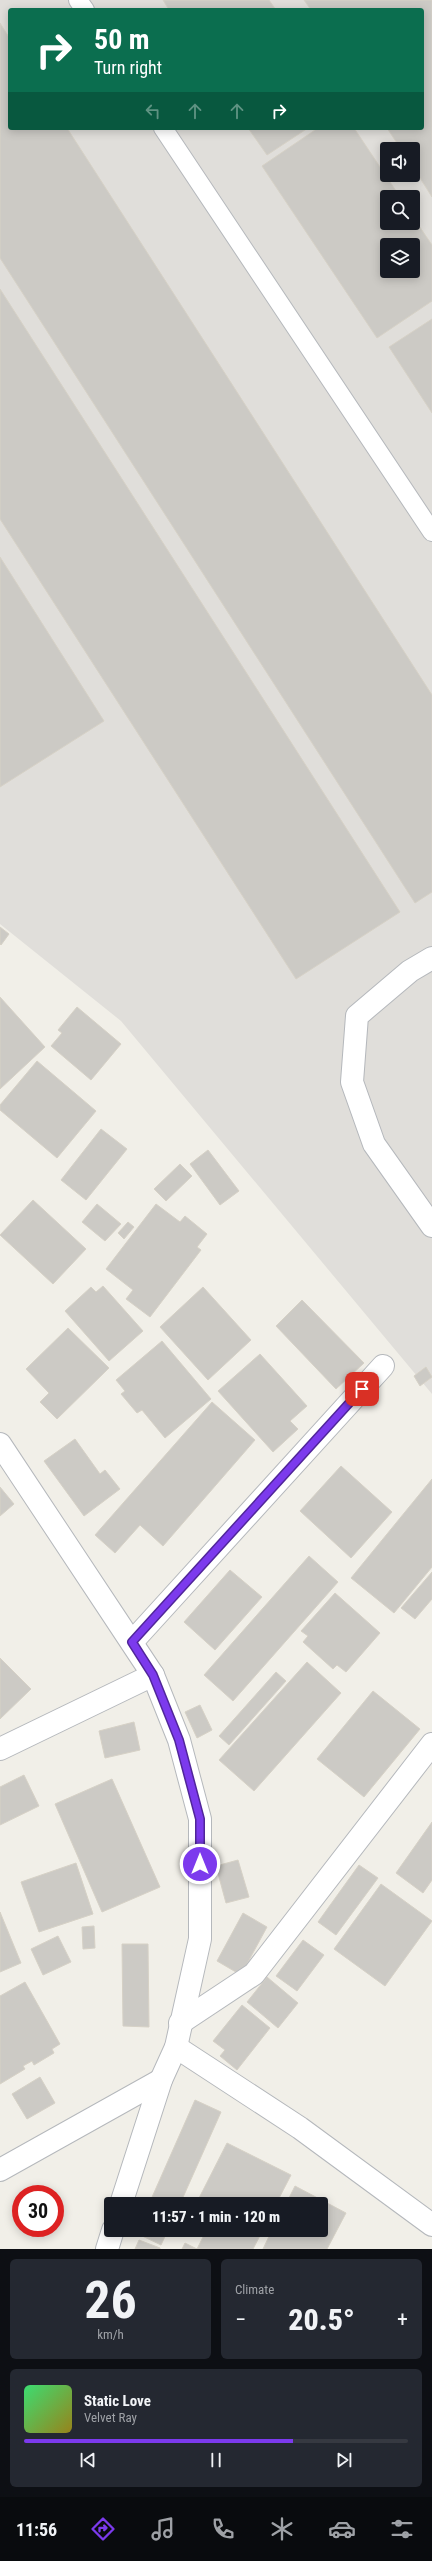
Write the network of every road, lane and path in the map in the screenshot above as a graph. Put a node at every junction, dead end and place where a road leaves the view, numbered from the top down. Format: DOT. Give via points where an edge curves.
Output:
graph roads {
  1 [pos="164,130"];
  2 [pos="432,532"];
  3 [pos="432,958"];
  4 [pos="432,1226"];
  5 [pos="383,1366"];
  6 [pos="0,1444"];
  7 [pos="132,1642"];
  8 [pos="153,1675"];
  9 [pos="432,1744"];
  10 [pos="0,1749"];
  11 [pos="180,2023"];
  12 [pos="176,2048"];
  13 [pos="161,2080"];
  14 [pos="0,2170"];
  15 [pos="123,2197"];
  16 [pos="432,2225"];
  17 [pos="110,2237"];
  18 [pos="106,2249"];
  1 -- 2 [label="lane"];
  3 -- 4 [label="street" via="410,971 357,1016 352,1082 374,1144"];
  5 -- 7 [label="street"];
  6 -- 7 [label="street"];
  7 -- 8 [label="street"];
  8 -- 10 [label="street"];
  8 -- 11 [label="street" via="179,1740 200,1819 200,1939"];
  9 -- 11 [label="street" via="254,1974"];
  11 -- 12 [label="street"];
  12 -- 13 [label="street"];
  12 -- 16 [label="street" via="300,2128"];
  13 -- 14 [label="street"];
  13 -- 15 [label="street"];
  17 -- 18 [label="street"];
}
